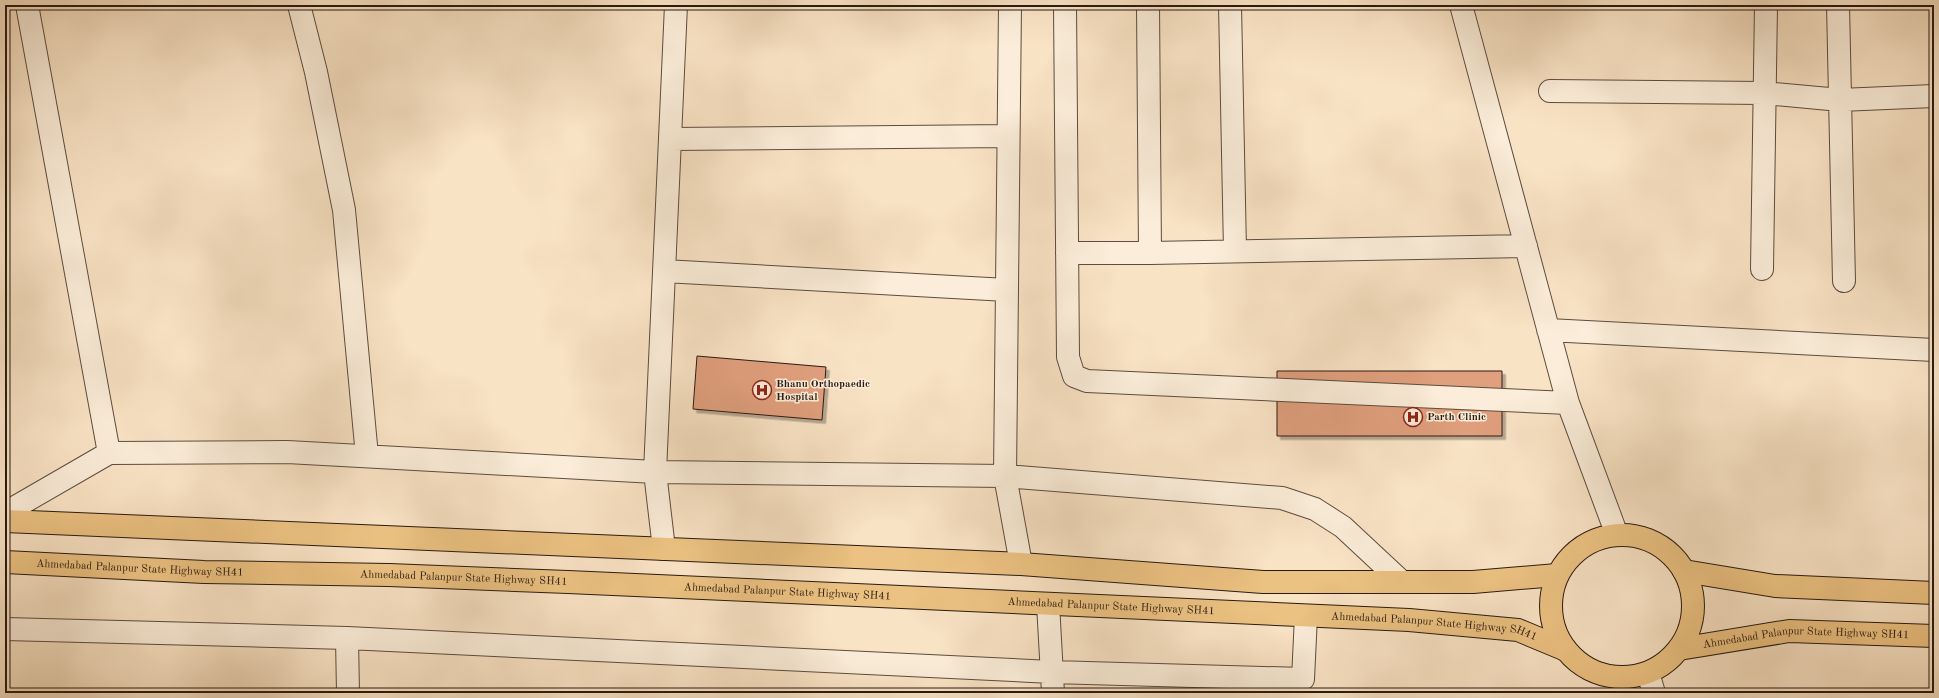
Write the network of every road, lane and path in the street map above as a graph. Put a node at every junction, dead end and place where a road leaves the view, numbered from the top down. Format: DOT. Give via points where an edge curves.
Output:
graph roads {
  1 [pos="27,5"];
  2 [pos="299,5"];
  3 [pos="676,5"];
  4 [pos="1010,5"];
  5 [pos="1065,5"];
  6 [pos="1148,5"];
  7 [pos="1230,5"];
  8 [pos="1461,5"];
  9 [pos="1766,5"];
  10 [pos="1838,5"];
  11 [pos="1550,91"];
  12 [pos="1764,93"];
  13 [pos="1934,96"];
  14 [pos="1840,100"];
  15 [pos="1008,136"];
  16 [pos="670,139"];
  17 [pos="1526,246"];
  18 [pos="1235,251"];
  19 [pos="1067,253"];
  20 [pos="1150,253"];
  21 [pos="1762,269"];
  22 [pos="664,271"];
  23 [pos="1844,281"];
  24 [pos="1007,290"];
  25 [pos="1548,330"];
  26 [pos="1934,350"];
  27 [pos="1568,403"];
  28 [pos="109,453"];
  29 [pos="368,456"];
  30 [pos="655,472"];
  31 [pos="1005,476"];
  32 [pos="5,513"];
  33 [pos="5,521"];
  34 [pos="1617,535"];
  35 [pos="664,548"];
  36 [pos="5,562"];
  37 [pos="1021,564"];
  38 [pos="1684,571"];
  39 [pos="1557,575"];
  40 [pos="1402,582"];
  41 [pos="1934,593"];
  42 [pos="1048,604"];
  43 [pos="1306,616"];
  44 [pos="5,629"];
  45 [pos="1934,636"];
  46 [pos="346,638"];
  47 [pos="1679,648"];
  48 [pos="1566,650"];
  49 [pos="1052,672"];
  50 [pos="1651,683"];
  51 [pos="1303,686"];
  52 [pos="348,693"];
  53 [pos="1053,693"];
  1 -- 28 [label="street"];
  2 -- 29 [label="street" via="316,72 344,210"];
  3 -- 16 [label="street"];
  4 -- 15 [label="street"];
  5 -- 19 [label="street"];
  6 -- 20 [label="street"];
  7 -- 18 [label="street"];
  8 -- 17 [label="street"];
  9 -- 12 [label="street"];
  10 -- 14 [label="street"];
  11 -- 12 [label="street"];
  12 -- 14 [label="street"];
  12 -- 21 [label="street"];
  13 -- 14 [label="street"];
  14 -- 23 [label="street"];
  15 -- 16 [label="street"];
  15 -- 24 [label="street"];
  16 -- 22 [label="street"];
  17 -- 18 [label="street"];
  17 -- 25 [label="street"];
  18 -- 20 [label="street"];
  19 -- 20 [label="street"];
  19 -- 27 [label="street" via="1068,357 1074,376 1087,381"];
  22 -- 24 [label="street"];
  22 -- 30 [label="street"];
  24 -- 31 [label="street"];
  25 -- 26 [label="street"];
  25 -- 27 [label="street"];
  27 -- 34 [label="street"];
  28 -- 29 [label="street" via="287,452"];
  28 -- 32 [label="street"];
  29 -- 30 [label="street"];
  30 -- 31 [label="street"];
  30 -- 35 [label="street"];
  31 -- 37 [label="street"];
  31 -- 40 [label="street" via="1282,498 1315,509 1343,527"];
  33 -- 35 [label="main road"];
  34 -- 38 [label="main road" via="1643,538 1667,550"];
  34 -- 39 [label="main road" via="1582,547"];
  35 -- 37 [label="main road"];
  36 -- 42 [label="main road, Ahmedabad Palanpur State Highway SH41" via="204,572 389,575 568,582"];
  37 -- 40 [label="main road" via="1263,582"];
  38 -- 41 [label="main road" via="1775,586"];
  38 -- 47 [label="main road" via="1691,590 1693,611 1689,631"];
  39 -- 40 [label="main road" via="1473,582"];
  39 -- 48 [label="main road" via="1551,601 1554,626"];
  42 -- 43 [label="main road, Ahmedabad Palanpur State Highway SH41"];
  42 -- 49 [label="street"];
  43 -- 48 [label="main road, Ahmedabad Palanpur State Highway SH41" via="1409,620 1518,630"];
  43 -- 51 [label="street"];
  44 -- 46 [label="street"];
  45 -- 47 [label="main road, Ahmedabad Palanpur State Highway SH41" via="1789,631"];
  46 -- 49 [label="street"];
  46 -- 52 [label="street"];
  47 -- 50 [label="main road"];
  48 -- 50 [label="main road" via="1589,669 1618,678"];
  49 -- 51 [label="street"];
  49 -- 53 [label="street"];
}
